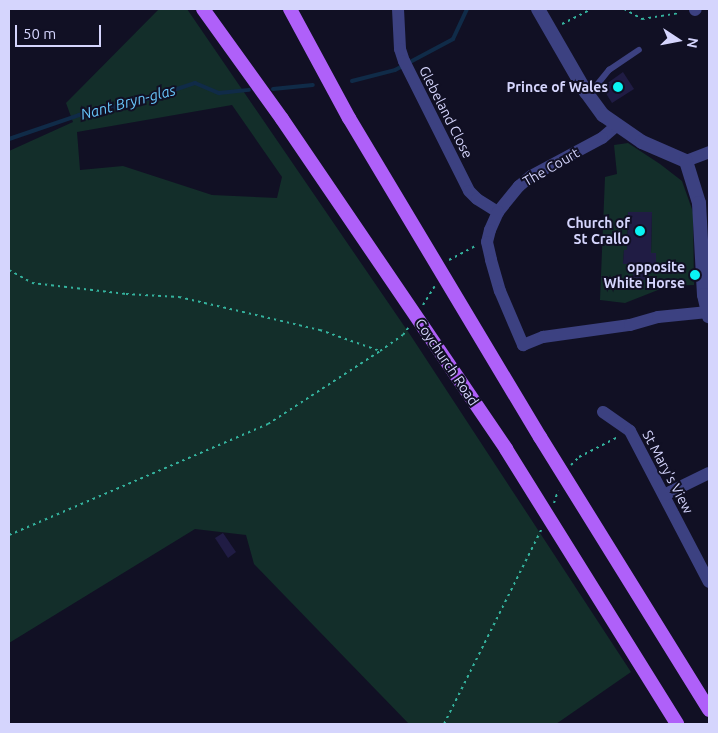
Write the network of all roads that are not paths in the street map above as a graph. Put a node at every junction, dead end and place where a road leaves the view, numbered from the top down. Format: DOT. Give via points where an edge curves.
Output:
graph roads {
  1 [pos="203,9"];
  2 [pos="290,9"];
  3 [pos="398,9"];
  4 [pos="538,9"];
  5 [pos="639,50"];
  6 [pos="586,92"];
  7 [pos="616,126"];
  8 [pos="709,152"];
  9 [pos="686,162"];
  10 [pos="498,212"];
  11 [pos="709,314"];
  12 [pos="604,412"];
  13 [pos="709,473"];
  14 [pos="664,494"];
  15 [pos="709,580"];
  16 [pos="696,688"];
  17 [pos="709,704"];
  18 [pos="709,710"];
  19 [pos="677,724"];
  1 -- 19 [label="main road, Coychurch Road" via="282,119 506,449"];
  2 -- 16 [label="main road" via="349,118"];
  3 -- 10 [label="street, Glebeland Close" via="400,49 407,67 469,191"];
  4 -- 6 [label="street"];
  5 -- 6 [label="lane" via="609,70"];
  6 -- 7 [label="street"];
  7 -- 9 [label="street"];
  7 -- 10 [label="street, The Court" via="602,138 531,176"];
  8 -- 9 [label="street"];
  9 -- 11 [label="street" via="699,202 704,295"];
  10 -- 11 [label="street, The Court" via="487,242 500,291 523,344 543,336 630,325 658,318"];
  12 -- 14 [label="street, St Mary's View" via="630,431"];
  13 -- 14 [label="street"];
  14 -- 15 [label="street, St Mary's View"];
  16 -- 17 [label="street"];
  16 -- 18 [label="main road"];
}
